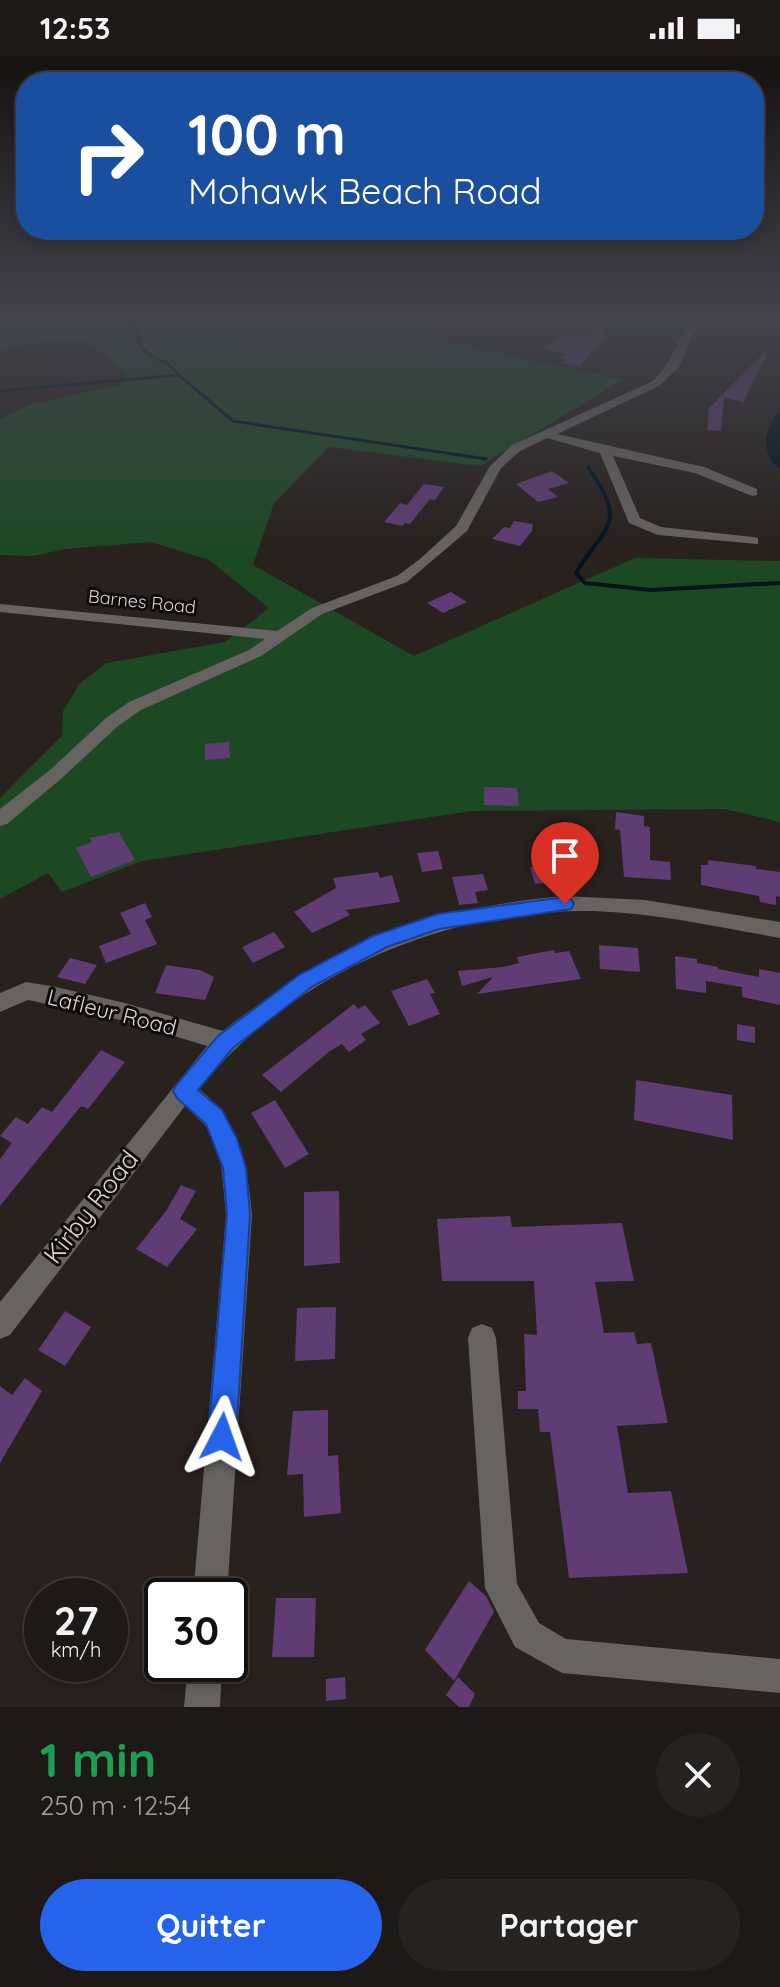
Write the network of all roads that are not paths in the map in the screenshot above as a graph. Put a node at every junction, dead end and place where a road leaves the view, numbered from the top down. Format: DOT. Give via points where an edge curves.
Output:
graph roads {
  1 [pos="630,396"];
  2 [pos="546,434"];
  3 [pos="606,451"];
  4 [pos="752,492"];
  5 [pos="753,541"];
  6 [pos="0,608"];
  7 [pos="280,636"];
  8 [pos="0,819"];
  9 [pos="780,930"];
  10 [pos="0,1003"];
  11 [pos="226,1042"];
  12 [pos="184,1091"];
  13 [pos="0,1325"];
  14 [pos="482,1338"];
  15 [pos="211,1578"];
  16 [pos="780,1676"];
  17 [pos="204,1682"];
  18 [pos="202,1707"];
  1 -- 2 [label="street"];
  2 -- 3 [label="street"];
  2 -- 7 [label="street" via="503,457 462,528 439,552 402,579 317,611"];
  3 -- 4 [label="street" via="676,463"];
  3 -- 5 [label="street" via="608,469 627,497 634,520 658,531"];
  6 -- 7 [label="street, Barnes Road"];
  7 -- 8 [label="street" via="255,653 135,706"];
  9 -- 11 [label="street, Kirby Road" via="673,912 565,904 438,922 380,942 306,980"];
  10 -- 11 [label="street, Lafleur Road" via="26,991 56,996"];
  11 -- 12 [label="street, Kirby Road"];
  12 -- 13 [label="street, Kirby Road"];
  12 -- 15 [label="street" via="214,1117 226,1139 239,1215"];
  14 -- 16 [label="street" via="501,1588 527,1635 562,1656"];
  17 -- 18 [label="street"];
}
